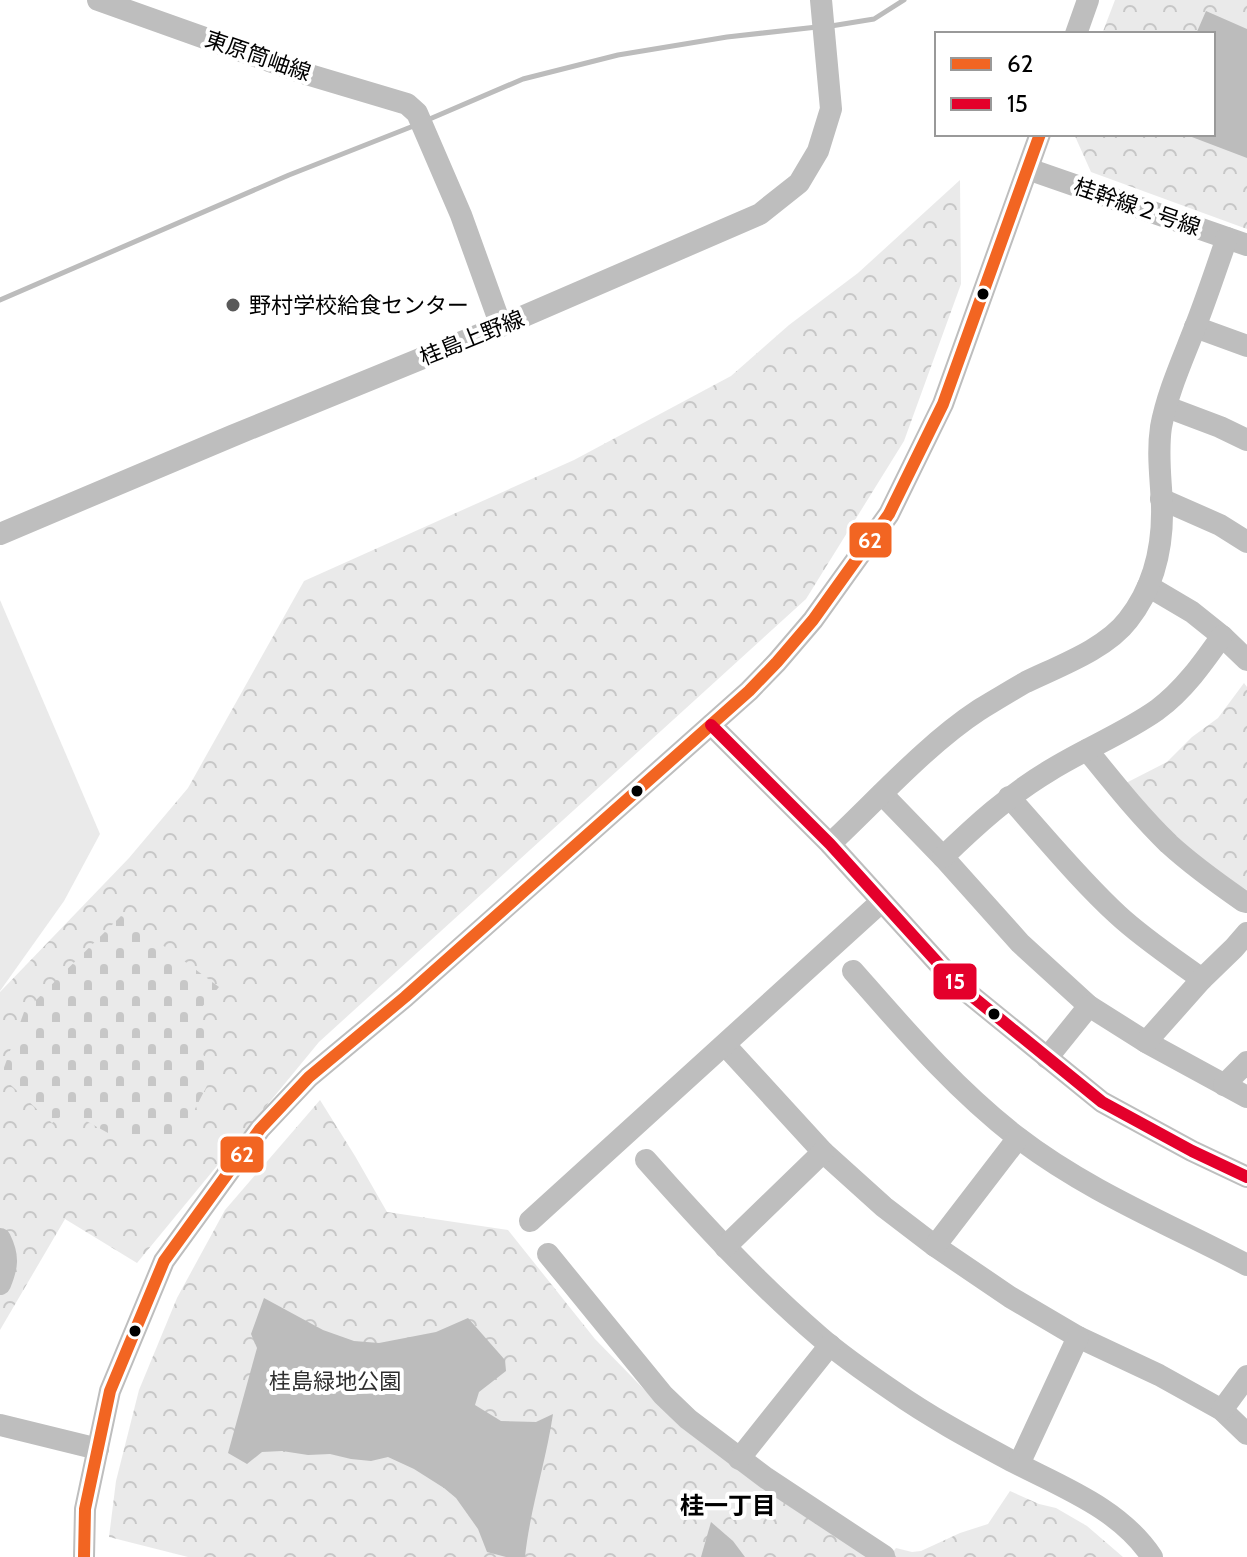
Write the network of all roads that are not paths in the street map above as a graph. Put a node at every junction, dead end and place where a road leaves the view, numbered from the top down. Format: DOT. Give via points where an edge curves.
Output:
graph roads {
  1 [pos="98,0"];
  2 [pos="1088,0"];
  3 [pos="822,6"];
  4 [pos="159,10"];
  5 [pos="1077,32"];
  6 [pos="1039,136"];
  7 [pos="1028,169"];
  8 [pos="1237,242"];
  9 [pos="501,326"];
  10 [pos="1195,327"];
  11 [pos="1247,346"];
  12 [pos="1167,407"];
  13 [pos="1247,440"];
  14 [pos="1161,499"];
  15 [pos="0,534"];
  16 [pos="1247,542"];
  17 [pos="1148,586"];
  18 [pos="1222,636"];
  19 [pos="1247,660"];
  20 [pos="711,725"];
  21 [pos="1087,750"];
  22 [pos="882,794"];
  23 [pos="1009,797"];
  24 [pos="830,844"];
  25 [pos="943,857"];
  26 [pos="881,902"];
  27 [pos="1247,902"];
  28 [pos="1247,933"];
  29 [pos="853,971"];
  30 [pos="1202,979"];
  31 [pos="1089,1006"];
  32 [pos="1146,1042"];
  33 [pos="725,1045"];
  34 [pos="1047,1058"];
  35 [pos="1247,1062"];
  36 [pos="1224,1085"];
  37 [pos="1247,1097"];
  38 [pos="1018,1138"];
  39 [pos="823,1152"];
  40 [pos="646,1160"];
  41 [pos="1247,1177"];
  42 [pos="530,1221"];
  43 [pos="0,1239"];
  44 [pos="935,1246"];
  45 [pos="725,1247"];
  46 [pos="548,1254"];
  47 [pos="1247,1265"];
  48 [pos="0,1284"];
  49 [pos="1078,1337"];
  50 [pos="830,1345"];
  51 [pos="1247,1376"];
  52 [pos="1222,1410"];
  53 [pos="0,1425"];
  54 [pos="1247,1434"];
  55 [pos="98,1449"];
  56 [pos="739,1459"];
  57 [pos="1019,1464"];
  58 [pos="884,1556"];
  59 [pos="84,1557"];
  60 [pos="1152,1557"];
  1 -- 4 [label="street, 東原筒岫線"];
  2 -- 5 [label="street"];
  3 -- 9 [label="street, 桂島上野線" via="831,109 818,151 799,183 760,214"];
  4 -- 9 [label="street, 東原筒岫線" via="303,73 407,104 421,123 461,215"];
  6 -- 7 [label="street"];
  7 -- 8 [label="street, 桂幹線２号線"];
  7 -- 20 [label="street" via="943,404 889,514 786,651"];
  8 -- 10 [label="street"];
  9 -- 15 [label="street, 桂島上野線"];
  10 -- 11 [label="street"];
  10 -- 12 [label="street"];
  12 -- 13 [label="street"];
  12 -- 14 [label="street" via="1159,453"];
  14 -- 16 [label="street"];
  14 -- 17 [label="street" via="1158,558"];
  17 -- 18 [label="street"];
  17 -- 22 [label="street" via="1127,622 1107,641 976,712"];
  18 -- 19 [label="street"];
  18 -- 21 [label="street" via="1200,668 1158,709"];
  20 -- 24 [label="street"];
  20 -- 55 [label="street" via="309,1077 260,1129 164,1261 110,1391"];
  21 -- 23 [label="street"];
  21 -- 27 [label="street" via="1170,844"];
  22 -- 24 [label="street"];
  22 -- 25 [label="street"];
  23 -- 25 [label="street"];
  23 -- 30 [label="street" via="1118,915"];
  24 -- 26 [label="street"];
  25 -- 31 [label="street" via="1020,943"];
  26 -- 33 [label="street"];
  26 -- 34 [label="street" via="957,984"];
  28 -- 30 [label="street"];
  29 -- 38 [label="street" via="925,1054"];
  30 -- 32 [label="street"];
  31 -- 32 [label="street"];
  31 -- 34 [label="street"];
  32 -- 36 [label="street"];
  33 -- 39 [label="street"];
  33 -- 42 [label="street"];
  34 -- 41 [label="street" via="1102,1102"];
  35 -- 36 [label="street"];
  36 -- 37 [label="street"];
  38 -- 44 [label="street"];
  38 -- 47 [label="street" via="1108,1196"];
  39 -- 44 [label="street"];
  39 -- 45 [label="street"];
  40 -- 45 [label="street"];
  43 -- 48 [label="street" via="7,1254"];
  44 -- 49 [label="street"];
  45 -- 50 [label="street"];
  46 -- 56 [label="street" via="663,1395"];
  49 -- 52 [label="street"];
  49 -- 57 [label="street"];
  50 -- 56 [label="street"];
  50 -- 57 [label="street" via="895,1393"];
  51 -- 52 [label="street"];
  52 -- 54 [label="street"];
  53 -- 55 [label="street"];
  55 -- 59 [label="street" via="85,1509"];
  56 -- 58 [label="street"];
  57 -- 60 [label="street" via="1118,1520"];
}
